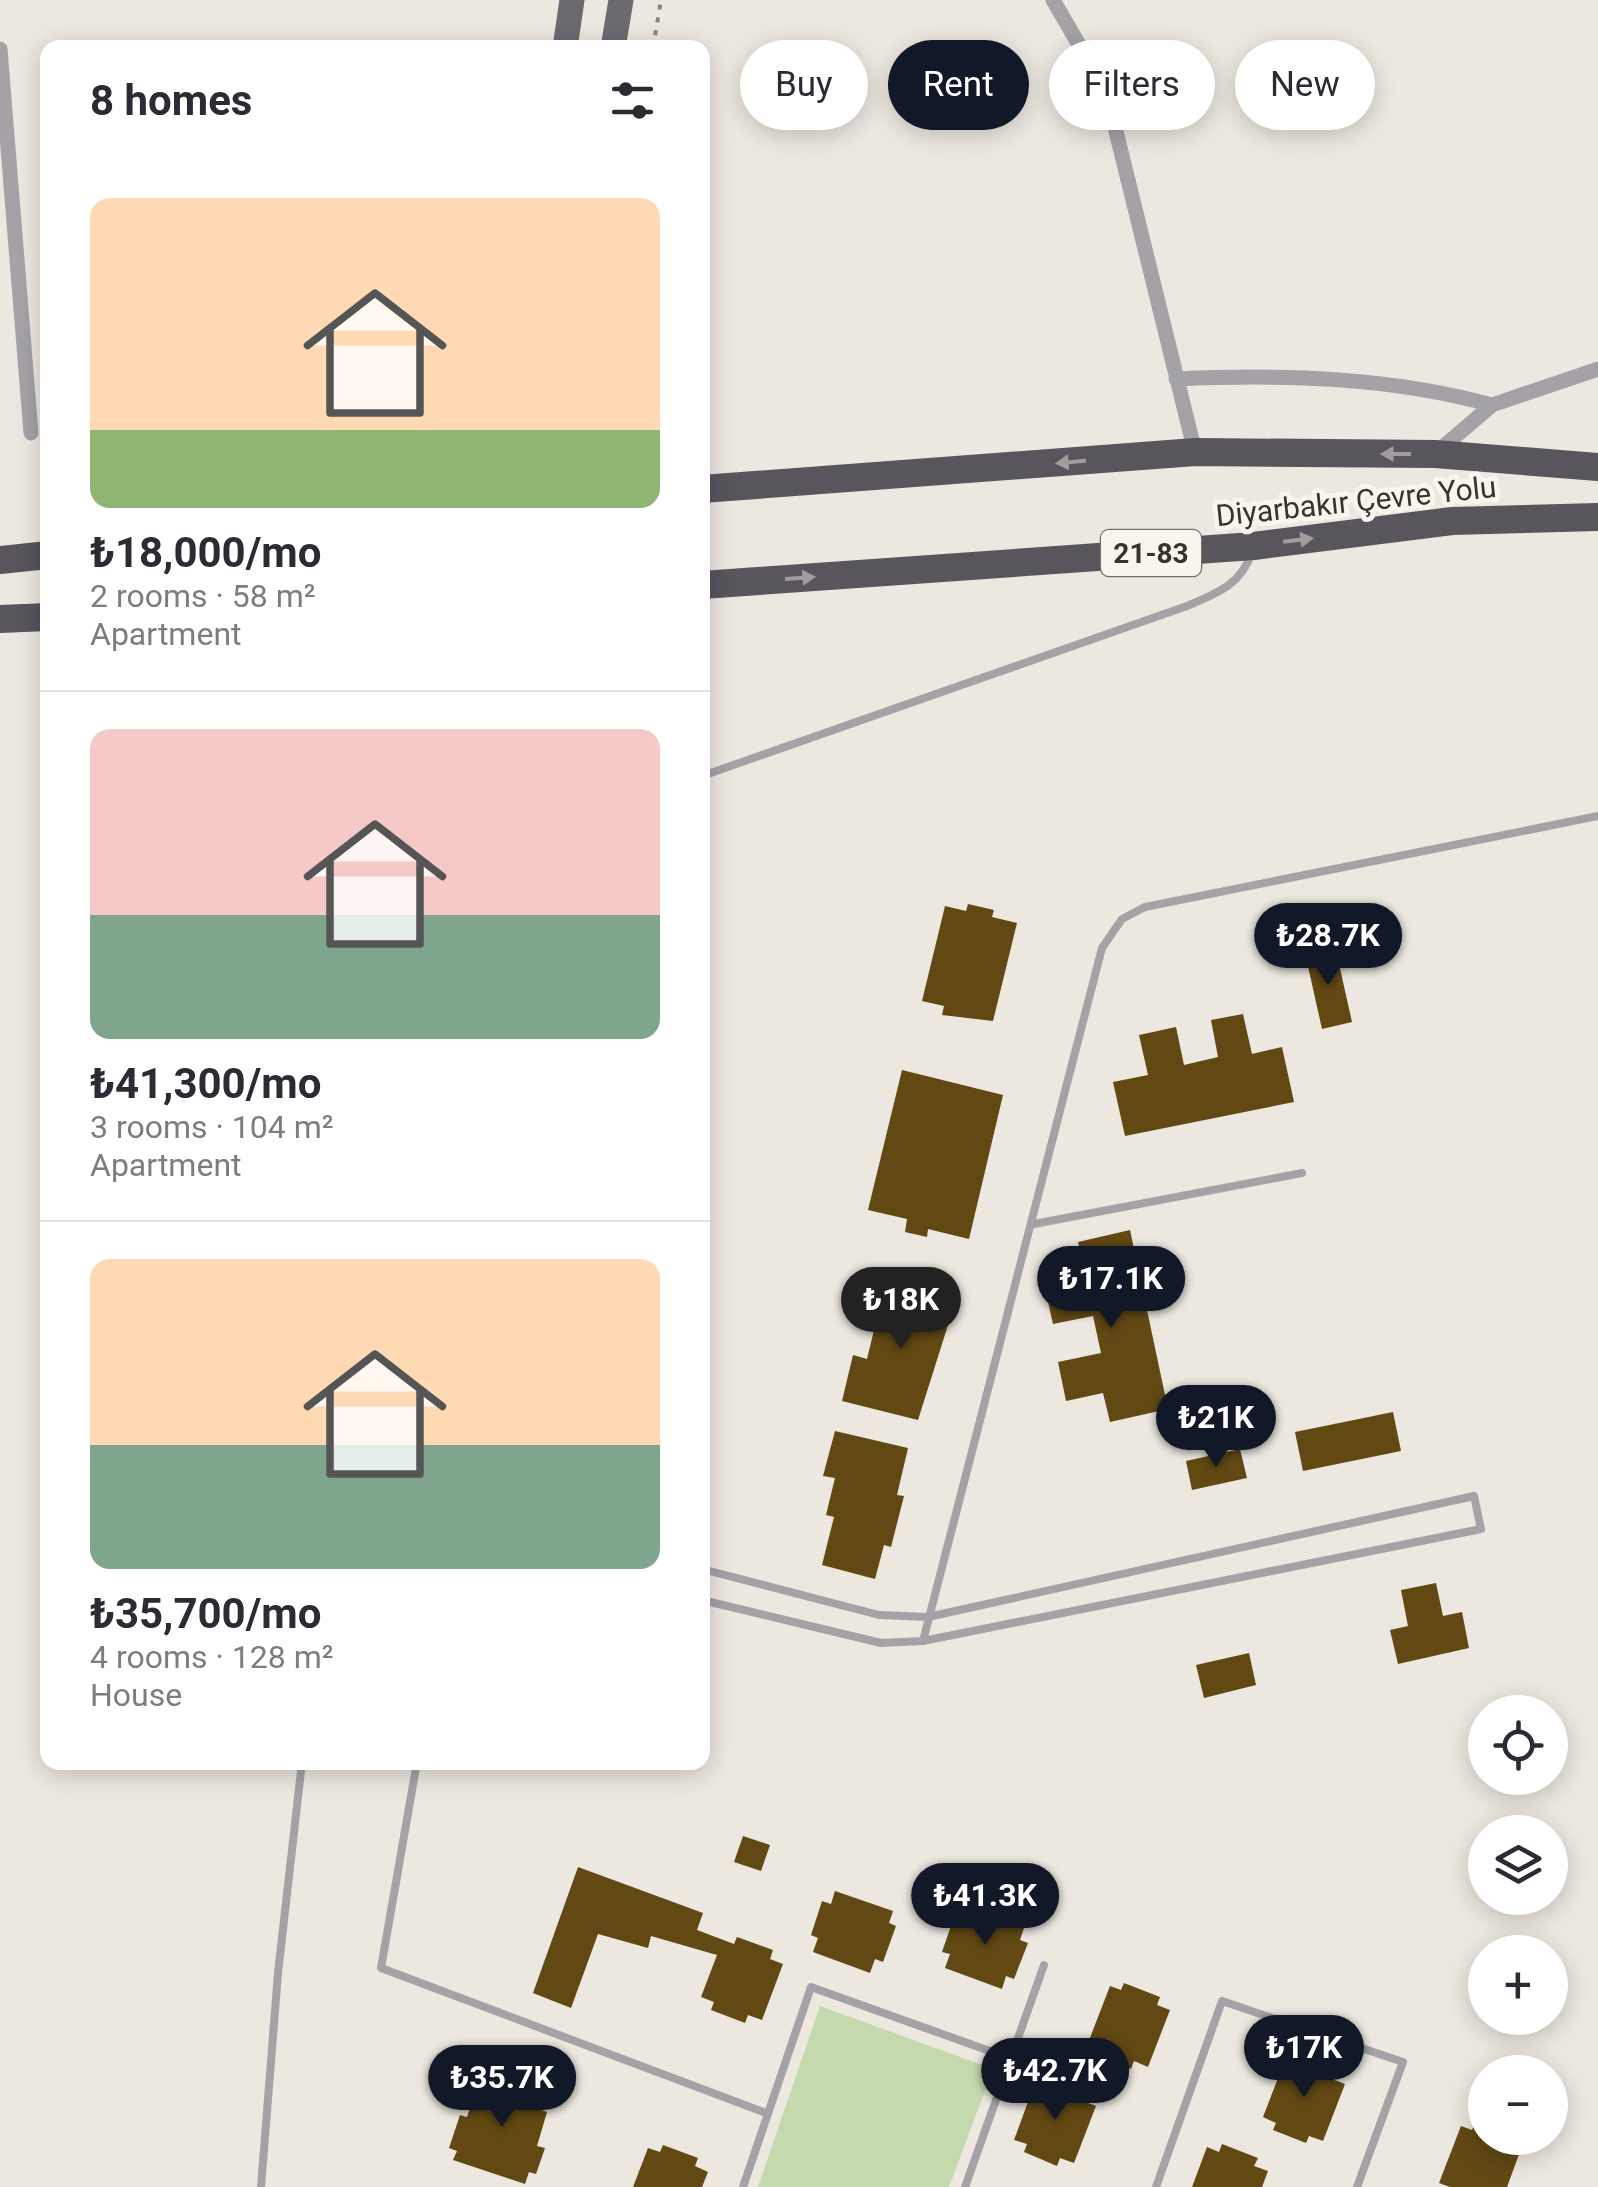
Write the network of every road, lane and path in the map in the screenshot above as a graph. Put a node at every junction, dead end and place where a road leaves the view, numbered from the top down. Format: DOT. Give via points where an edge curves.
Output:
graph roads {
  1 [pos="572,0"];
  2 [pos="621,0"];
  3 [pos="661,0"];
  4 [pos="1053,0"];
  5 [pos="566,40"];
  6 [pos="614,40"];
  7 [pos="654,40"];
  8 [pos="0,49"];
  9 [pos="1598,369"];
  10 [pos="1176,379"];
  11 [pos="1492,404"];
  12 [pos="31,433"];
  13 [pos="1195,452"];
  14 [pos="1435,454"];
  15 [pos="1598,467"];
  16 [pos="710,487"];
  17 [pos="1598,516"];
  18 [pos="1254,546"];
  19 [pos="40,555"];
  20 [pos="0,560"];
  21 [pos="710,584"];
  22 [pos="0,618"];
  23 [pos="40,618"];
  24 [pos="710,773"];
  25 [pos="1598,816"];
  26 [pos="1302,1173"];
  27 [pos="1034,1224"];
  28 [pos="710,1571"];
  29 [pos="710,1602"];
  30 [pos="928,1617"];
  31 [pos="923,1642"];
  32 [pos="301,1770"];
  33 [pos="416,1770"];
  34 [pos="1044,1965"];
  35 [pos="1012,2060"];
  36 [pos="766,2114"];
  37 [pos="261,2187"];
  38 [pos="743,2187"];
  39 [pos="965,2187"];
  40 [pos="1156,2187"];
  41 [pos="1356,2187"];
  1 -- 5 [label="main road"];
  2 -- 6 [label="main road"];
  3 -- 7 [label="path"];
  4 -- 10 [label="street" via="1112,115"];
  8 -- 12 [label="street"];
  9 -- 11 [label="street"];
  10 -- 11 [label="street" via="1371,382"];
  10 -- 13 [label="street"];
  11 -- 14 [label="street"];
  14 -- 13 [label="highway, Diyarbakır Çevre Yolu, one-way"];
  13 -- 16 [label="highway, Diyarbakır Çevre Yolu, one-way"];
  14 -- 15 [label="highway, Diyarbakır Çevre Yolu"];
  18 -- 17 [label="highway, Diyarbakır Çevre Yolu / 21-83, one-way" via="1452,521"];
  21 -- 18 [label="highway, Diyarbakır Çevre Yolu / 21-83, one-way"];
  18 -- 24 [label="lane" via="1245,572 1223,591"];
  19 -- 20 [label="highway"];
  22 -- 23 [label="highway"];
  25 -- 27 [label="lane" via="1145,907 1122,919 1102,948 1079,1025"];
  26 -- 27 [label="lane"];
  27 -- 30 [label="lane"];
  28 -- 30 [label="lane" via="879,1615"];
  29 -- 31 [label="lane" via="881,1643"];
  30 -- 31 [label="lane"];
  30 -- 31 [label="lane" via="1474,1496 1481,1528"];
  32 -- 37 [label="lane"];
  33 -- 36 [label="lane" via="380,1968"];
  34 -- 35 [label="lane"];
  35 -- 36 [label="lane" via="811,1987"];
  35 -- 39 [label="lane"];
  36 -- 38 [label="lane"];
  40 -- 41 [label="lane" via="1222,2000 1402,2062"];
}
